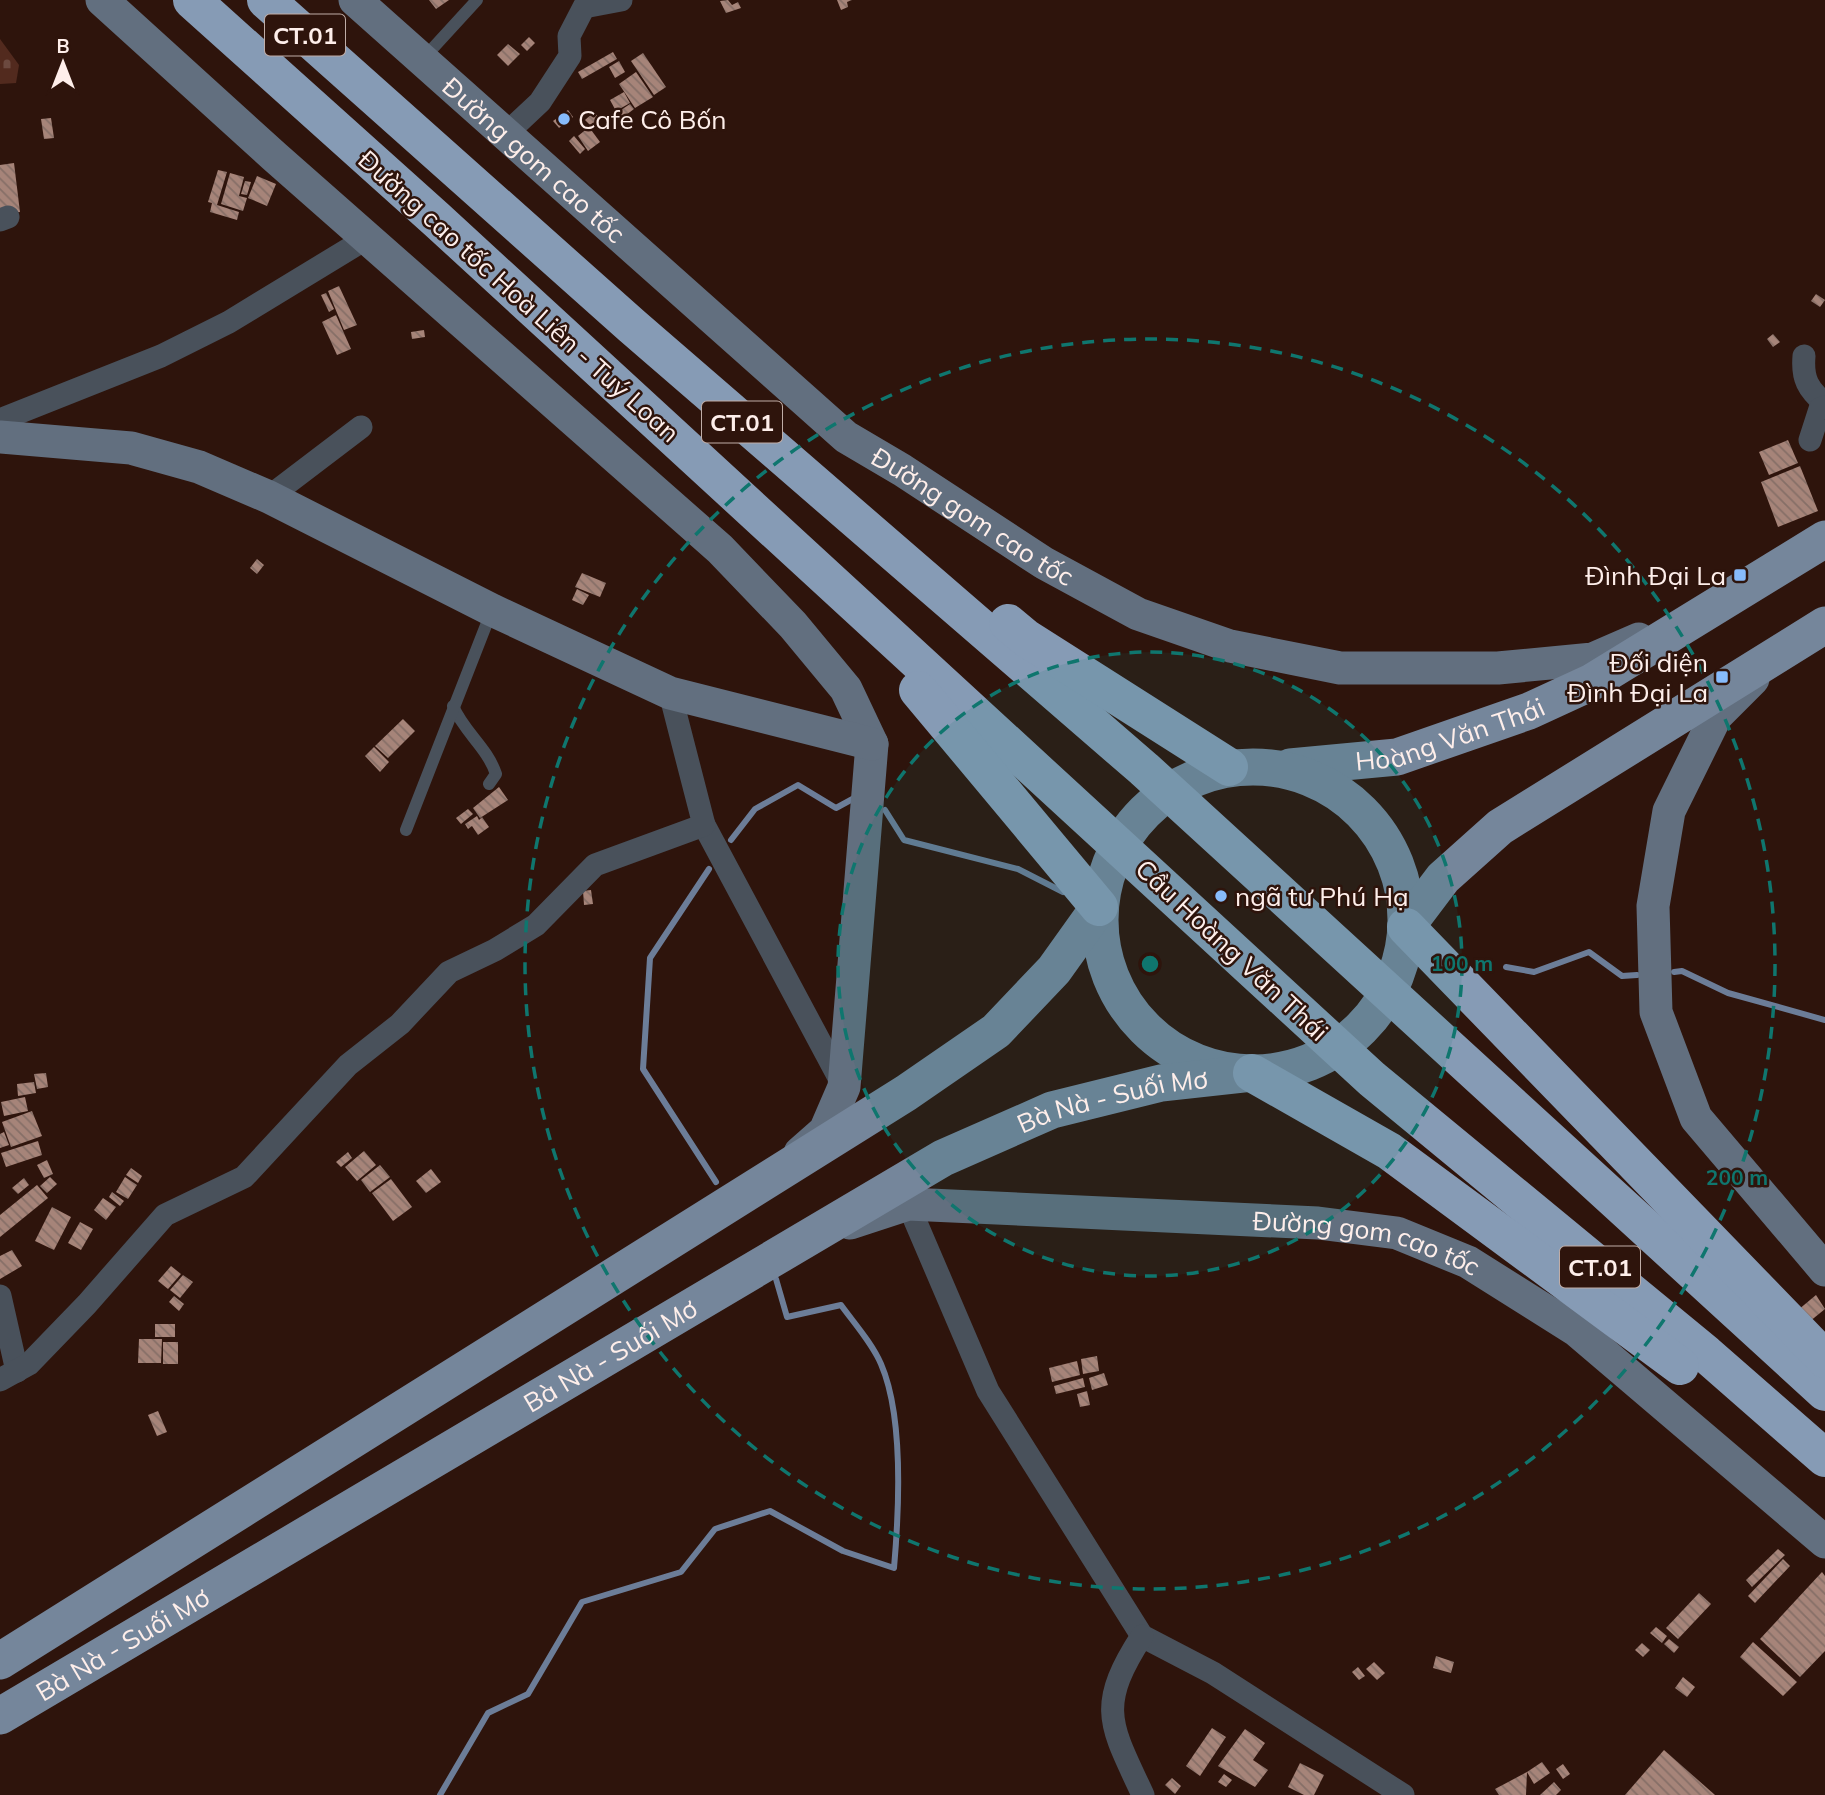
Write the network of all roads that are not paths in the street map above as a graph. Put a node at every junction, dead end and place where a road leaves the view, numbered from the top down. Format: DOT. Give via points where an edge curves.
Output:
graph roads {
  1 [pos="102,0"];
  2 [pos="192,0"];
  3 [pos="266,0"];
  4 [pos="355,0"];
  5 [pos="477,0"];
  6 [pos="621,0"];
  7 [pos="422,60"];
  8 [pos="345,71"];
  9 [pos="506,134"];
  10 [pos="436,219"];
  11 [pos="367,238"];
  12 [pos="1804,356"];
  13 [pos="1825,406"];
  14 [pos="0,420"];
  15 [pos="361,427"];
  16 [pos="0,437"];
  17 [pos="1810,440"];
  18 [pos="269,497"];
  19 [pos="1825,539"];
  20 [pos="1730,597"];
  21 [pos="492,610"];
  22 [pos="1825,625"];
  23 [pos="1777,655"];
  24 [pos="670,693"];
  25 [pos="453,706"];
  26 [pos="872,744"];
  27 [pos="1229,768"];
  28 [pos="1280,768"];
  29 [pos="489,784"];
  30 [pos="1091,821"];
  31 [pos="704,825"];
  32 [pos="407,830"];
  33 [pos="1099,907"];
  34 [pos="1406,927"];
  35 [pos="1252,1073"];
  36 [pos="844,1087"];
  37 [pos="782,1168"];
  38 [pos="908,1204"];
  39 [pos="818,1234"];
  40 [pos="1825,1270"];
  41 [pos="0,1296"];
  42 [pos="1825,1359"];
  43 [pos="8,1376"];
  44 [pos="1825,1392"];
  45 [pos="1825,1458"];
  46 [pos="1825,1479"];
  47 [pos="1825,1542"];
  48 [pos="1142,1636"];
  49 [pos="0,1661"];
  50 [pos="0,1716"];
  51 [pos="1143,1795"];
  52 [pos="1403,1795"];
  1 -- 11 [label="main road"];
  2 -- 10 [label="highway, Đường cao tốc Hoà Liên - Tuý Loan / CT.01"];
  3 -- 8 [label="highway, Đường cao tốc Hoà Liên - Tuý Loan / CT.01"];
  4 -- 7 [label="main road, Đường gom cao tốc"];
  5 -- 7 [label="lane"];
  6 -- 9 [label="street" via="584,7 569,36 570,56 540,103"];
  7 -- 9 [label="main road, Đường gom cao tốc"];
  8 -- 27 [label="highway" via="1026,638"];
  8 -- 44 [label="highway, Đường cao tốc Hoà Liên - Tuý Loan / CT.01" via="1144,769"];
  9 -- 20 [label="main road, Đường gom cao tốc" via="846,437 1044,562 1138,614 1230,646 1340,668 1498,668 1593,659"];
  10 -- 30 [label="highway, Đường cao tốc Hoà Liên - Tuý Loan / CT.01"];
  10 -- 33 [label="highway" via="922,694"];
  11 -- 14 [label="street" via="184,345"];
  11 -- 26 [label="main road" via="720,549 846,689"];
  12 -- 13 [label="street" via="1807,388"];
  13 -- 17 [label="street"];
  15 -- 18 [label="street"];
  16 -- 18 [label="main road" via="131,448 199,467"];
  18 -- 21 [label="main road"];
  19 -- 20 [label="main road, Hoàng Văn Thái"];
  20 -- 28 [label="main road, Hoàng Văn Thái" via="1592,682 1529,711 1397,757"];
  21 -- 24 [label="main road"];
  21 -- 25 [label="lane"];
  22 -- 23 [label="main road"];
  23 -- 34 [label="main road" via="1500,827 1443,878"];
  23 -- 40 [label="main road" via="1716,716 1669,811 1653,906 1656,1012 1696,1118"];
  24 -- 26 [label="main road"];
  24 -- 31 [label="street"];
  25 -- 29 [label="lane" via="460,722 490,757 496,774"];
  25 -- 32 [label="lane"];
  26 -- 36 [label="main road"];
  27 -- 28 [label="main road"];
  27 -- 33 [label="main road" via="1181,784 1140,815 1111,857"];
  28 -- 34 [label="main road, Bà Nà - Suối Mơ" via="1329,785 1369,818 1396,861 1408,907"];
  30 -- 45 [label="highway, Cầu Hoàng Văn Thái / CT.01" via="1373,1079"];
  31 -- 36 [label="street"];
  31 -- 43 [label="street" via="595,865 537,925 449,972 400,1024 348,1065 244,1177 165,1215 29,1364"];
  33 -- 35 [label="main road" via="1103,958 1124,1004 1158,1041 1202,1065"];
  33 -- 37 [label="main road, Bà Nà - Suối Mơ" via="1054,970 996,1031 906,1093"];
  34 -- 35 [label="main road, Bà Nà - Suối Mơ" via="1402,960 1381,1006 1346,1042 1302,1065"];
  34 -- 42 [label="highway"];
  35 -- 39 [label="main road, Bà Nà - Suối Mơ" via="1161,1083 1052,1110 943,1158"];
  35 -- 46 [label="highway" via="1389,1151 1621,1319"];
  36 -- 37 [label="main road" via="825,1131"];
  37 -- 49 [label="main road, Bà Nà - Suối Mơ"];
  38 -- 39 [label="main road, Đường gom cao tốc"];
  38 -- 47 [label="main road, Đường gom cao tốc" via="1318,1223 1396,1233 1468,1262 1576,1330"];
  38 -- 48 [label="street" via="988,1391"];
  39 -- 50 [label="main road, Bà Nà - Suối Mơ"];
  41 -- 43 [label="street"];
  48 -- 51 [label="street" via="1111,1693 1113,1732"];
  48 -- 52 [label="street" via="1213,1673"];
}
